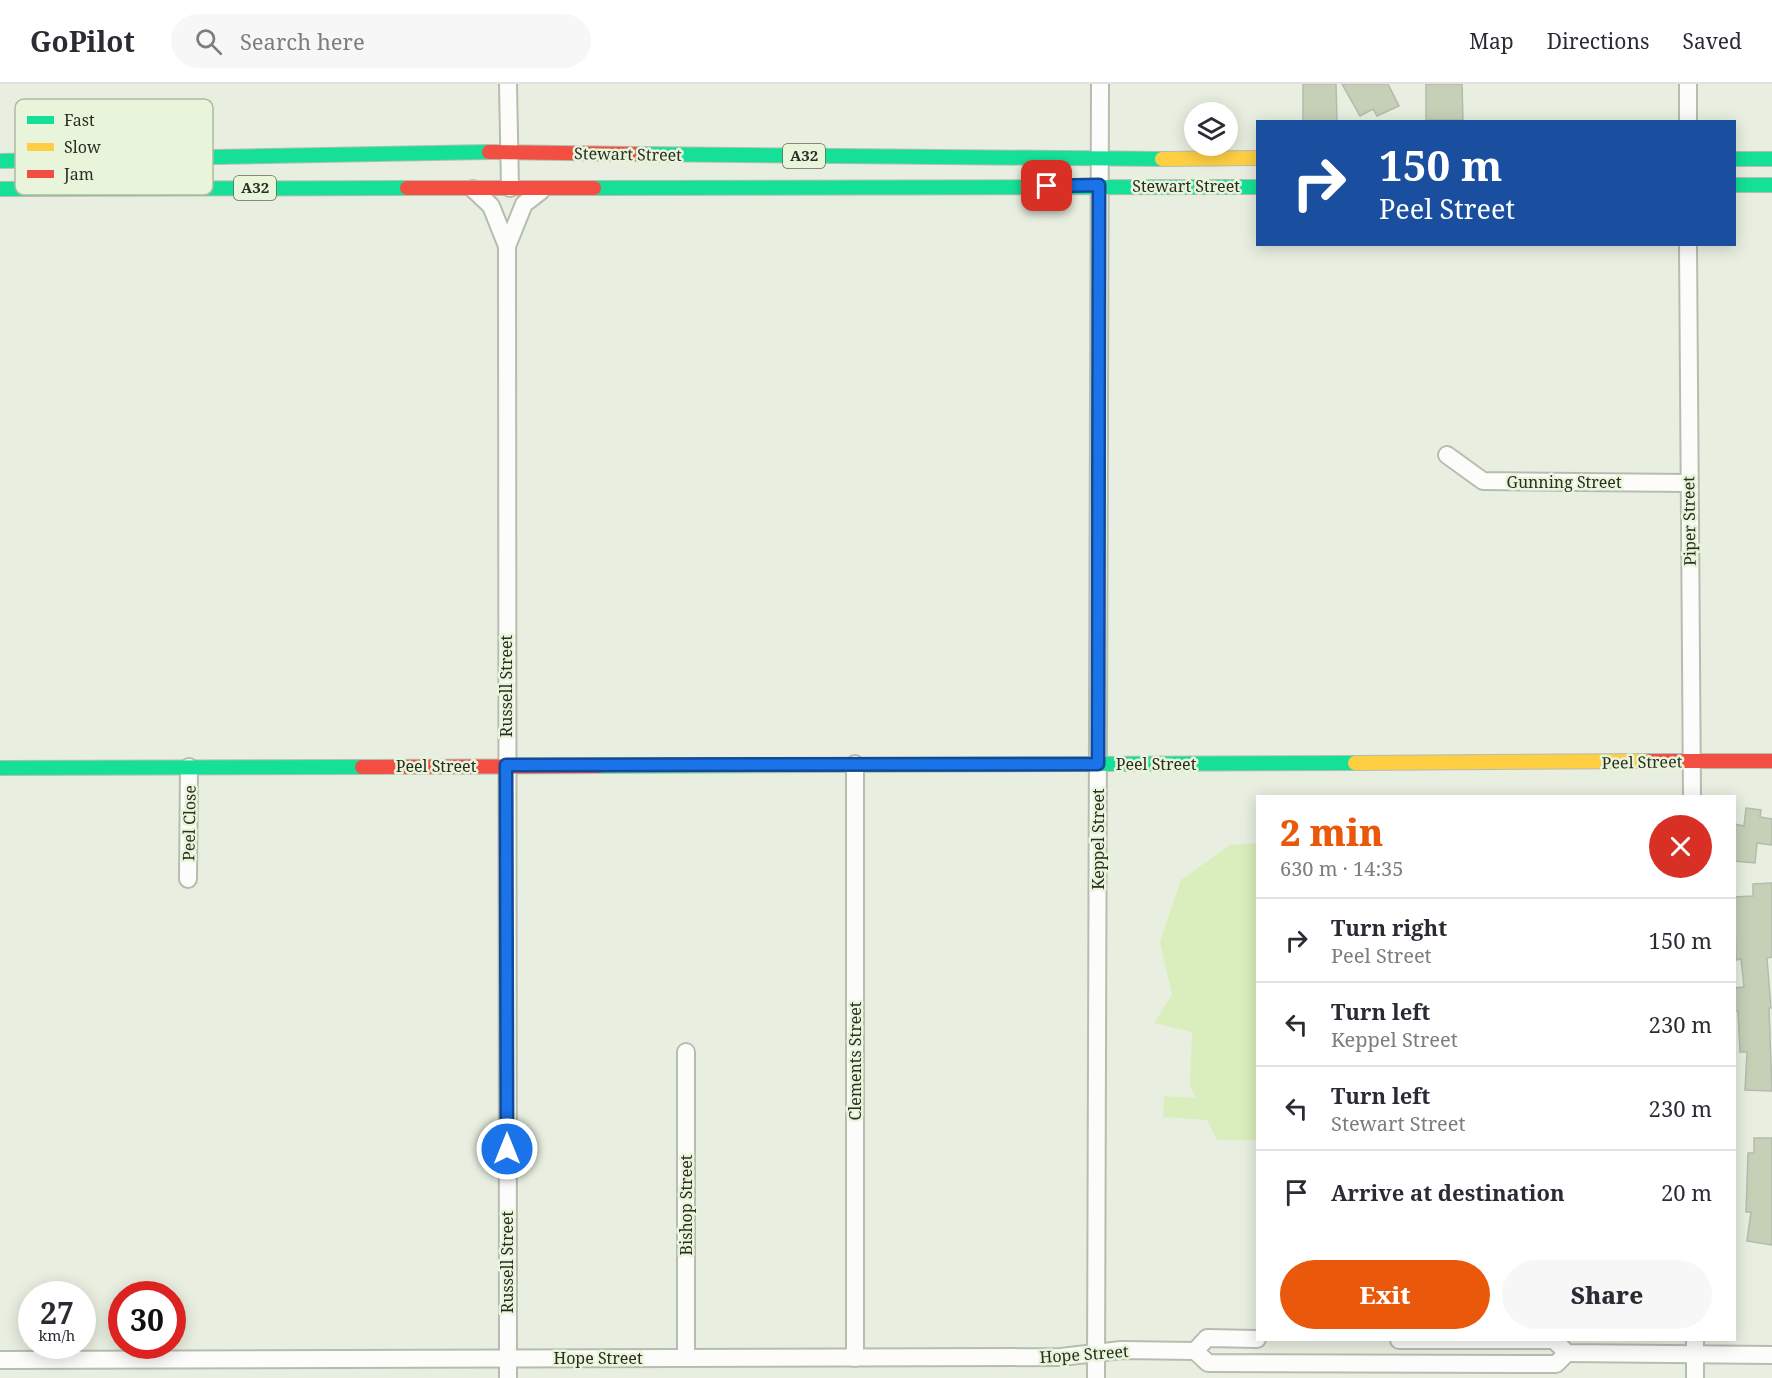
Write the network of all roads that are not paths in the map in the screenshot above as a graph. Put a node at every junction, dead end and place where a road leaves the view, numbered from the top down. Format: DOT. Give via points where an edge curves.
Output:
graph roads {
  1 [pos="508,84"];
  2 [pos="1100,84"];
  3 [pos="1688,84"];
  4 [pos="1688,120"];
  5 [pos="508,152"];
  6 [pos="213,157"];
  7 [pos="1256,158"];
  8 [pos="1736,159"];
  9 [pos="1772,159"];
  10 [pos="0,160"];
  11 [pos="15,160"];
  12 [pos="1100,160"];
  13 [pos="1099,185"];
  14 [pos="1736,185"];
  15 [pos="1772,185"];
  16 [pos="546,187"];
  17 [pos="1256,187"];
  18 [pos="472,188"];
  19 [pos="510,188"];
  20 [pos="0,189"];
  21 [pos="15,189"];
  22 [pos="213,189"];
  23 [pos="507,246"];
  24 [pos="1688,246"];
  25 [pos="1447,455"];
  26 [pos="1688,483"];
  27 [pos="1692,761"];
  28 [pos="1772,761"];
  29 [pos="855,764"];
  30 [pos="1098,764"];
  31 [pos="506,765"];
  32 [pos="189,767"];
  33 [pos="0,768"];
  34 [pos="1692,795"];
  35 [pos="188,879"];
  36 [pos="686,1052"];
  37 [pos="1256,1339"];
  38 [pos="1555,1341"];
  39 [pos="1695,1347"];
  40 [pos="1195,1351"];
  41 [pos="1567,1353"];
  42 [pos="1096,1354"];
  43 [pos="1772,1355"];
  44 [pos="686,1358"];
  45 [pos="855,1358"];
  46 [pos="508,1359"];
  47 [pos="0,1360"];
  48 [pos="508,1378"];
  49 [pos="1096,1378"];
  50 [pos="1695,1378"];
  1 -- 5 [label="street"];
  2 -- 12 [label="street, Keppel Street"];
  3 -- 4 [label="street"];
  5 -- 6 [label="main road, Stewart Street / A32"];
  5 -- 12 [label="main road, Stewart Street / A32"];
  5 -- 19 [label="street"];
  7 -- 12 [label="main road, Stewart Street / A32"];
  8 -- 9 [label="main road"];
  10 -- 11 [label="main road, Stewart Street / A32"];
  12 -- 13 [label="street, Keppel Street"];
  13 -- 16 [label="main road, Stewart Street / A32"];
  13 -- 17 [label="main road, Stewart Street / A32"];
  13 -- 30 [label="street, Keppel Street"];
  14 -- 15 [label="main road"];
  16 -- 19 [label="main road, Stewart Street / A32"];
  16 -- 23 [label="street, Russell Street" via="524,204"];
  18 -- 19 [label="main road, Stewart Street / A32"];
  18 -- 22 [label="main road, Stewart Street / A32"];
  18 -- 23 [label="street, Russell Street" via="490,206"];
  20 -- 21 [label="main road, Stewart Street / A32"];
  23 -- 31 [label="street, Russell Street"];
  24 -- 26 [label="street, Piper Street"];
  25 -- 26 [label="street, Gunning Street" via="1483,481"];
  26 -- 27 [label="street, Piper Street"];
  27 -- 28 [label="main road, Peel Street"];
  27 -- 30 [label="main road, Peel Street"];
  27 -- 34 [label="street, Piper Street"];
  29 -- 30 [label="main road, Peel Street"];
  29 -- 31 [label="main road, Peel Street"];
  29 -- 45 [label="street, Clements Street"];
  30 -- 42 [label="street, Keppel Street"];
  31 -- 32 [label="main road, Peel Street"];
  31 -- 46 [label="street, Russell Street"];
  32 -- 33 [label="main road, Peel Street"];
  32 -- 35 [label="street, Peel Close"];
  36 -- 44 [label="street, Bishop Street"];
  37 -- 40 [label="street, Hope Street" via="1207,1338"];
  38 -- 41 [label="street, Hope Street"];
  39 -- 41 [label="street, Hope Street"];
  39 -- 43 [label="street, Hope Street"];
  39 -- 50 [label="street"];
  40 -- 41 [label="street, Hope Street" via="1208,1363 1556,1364"];
  40 -- 42 [label="street, Hope Street" via="1121,1350"];
  42 -- 45 [label="street, Hope Street"];
  42 -- 49 [label="street, Keppel Street"];
  44 -- 45 [label="street, Hope Street"];
  44 -- 46 [label="street, Hope Street"];
  46 -- 47 [label="street, Hope Street"];
  46 -- 48 [label="street, Russell Street"];
}
